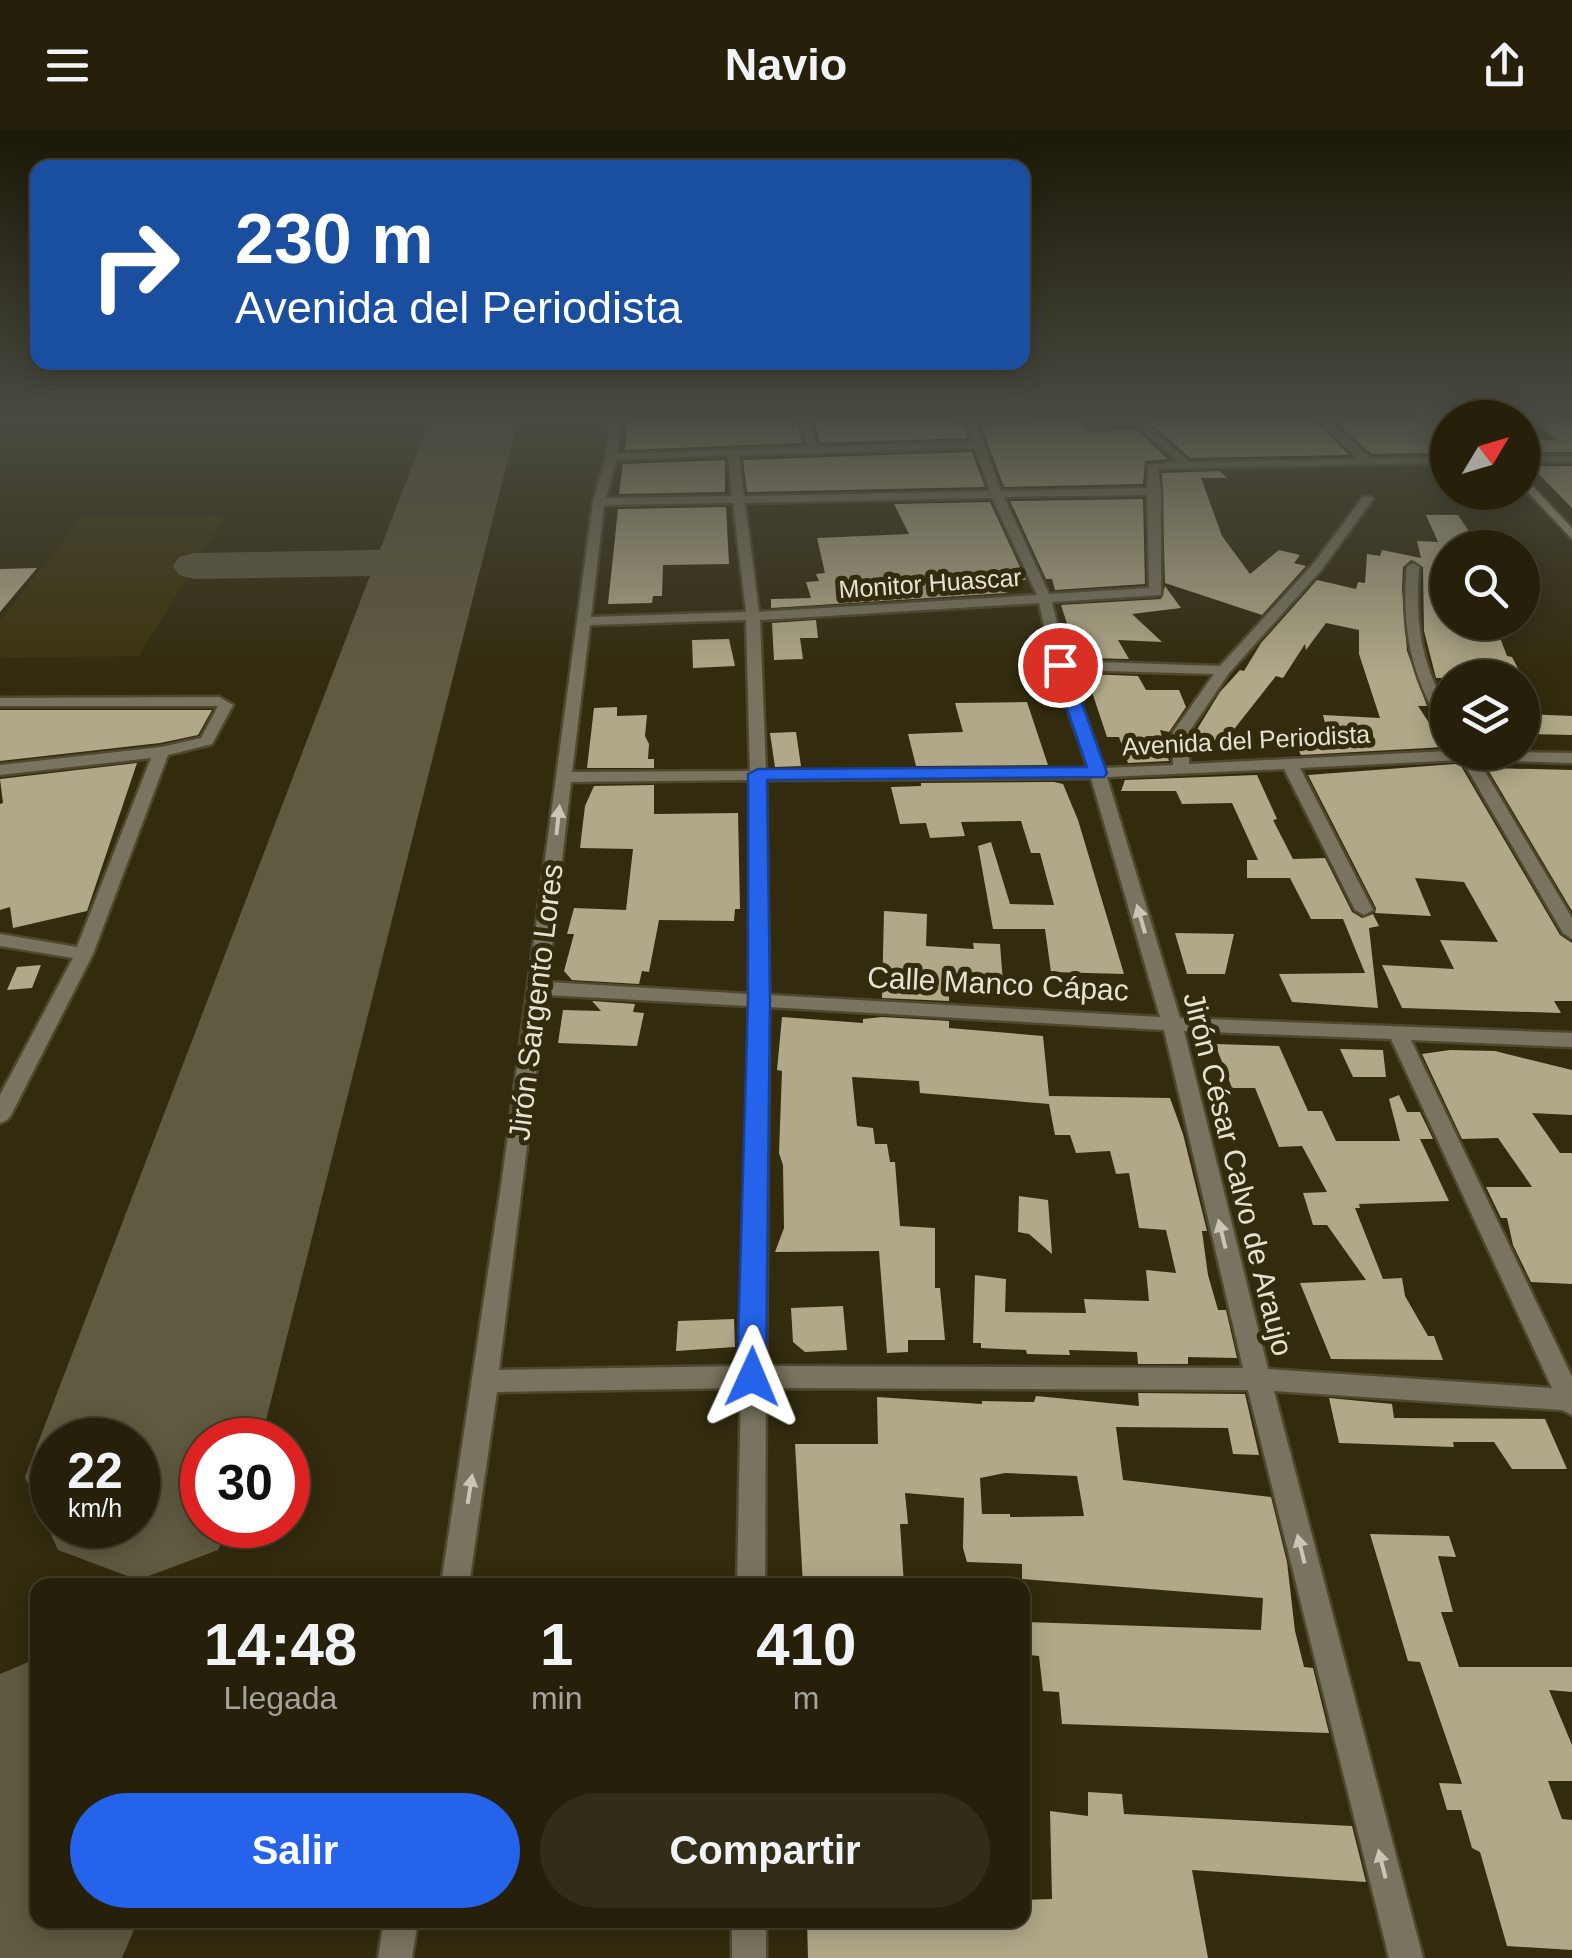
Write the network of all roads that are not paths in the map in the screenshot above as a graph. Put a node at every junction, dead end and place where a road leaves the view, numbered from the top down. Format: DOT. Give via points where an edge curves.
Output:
graph roads {
  1 [pos="598,504"];
  2 [pos="738,504"];
  3 [pos="1001,504"];
  4 [pos="1155,504"];
  5 [pos="1362,504"];
  6 [pos="1545,504"];
  7 [pos="1572,535"];
  8 [pos="1414,566"];
  9 [pos="1044,597"];
  10 [pos="753,616"];
  11 [pos="583,621"];
  12 [pos="1060,665"];
  13 [pos="1224,670"];
  14 [pos="1430,691"];
  15 [pos="0,702"];
  16 [pos="161,752"];
  17 [pos="1430,756"];
  18 [pos="1540,757"];
  19 [pos="1572,758"];
  20 [pos="1289,762"];
  21 [pos="1181,769"];
  22 [pos="0,770"];
  23 [pos="1475,770"];
  24 [pos="1098,773"];
  25 [pos="758,774"];
  26 [pos="563,777"];
  27 [pos="1364,910"];
  28 [pos="1572,933"];
  29 [pos="0,940"];
  30 [pos="84,954"];
  31 [pos="540,988"];
  32 [pos="759,1000"];
  33 [pos="1172,1024"];
  34 [pos="1398,1034"];
  35 [pos="1572,1040"];
  36 [pos="0,1115"];
  37 [pos="752,1377"];
  38 [pos="1258,1378"];
  39 [pos="487,1381"];
  40 [pos="1571,1401"];
  41 [pos="455,1578"];
  42 [pos="751,1578"];
  43 [pos="400,1928"];
  44 [pos="749,1928"];
  45 [pos="395,1958"];
  46 [pos="749,1958"];
  47 [pos="1406,1958"];
  1 -- 11 [label="street, Jirón Sargento Lores"];
  2 -- 10 [label="street"];
  3 -- 9 [label="street, Jirón César Calvo de Araujo"];
  4 -- 9 [label="street, Monitor Huascar" via="1156,592"];
  5 -- 13 [label="street" via="1318,566"];
  6 -- 7 [label="street"];
  8 -- 14 [label="street" via="1410,594 1420,673"];
  9 -- 10 [label="street, Monitor Huascar"];
  9 -- 12 [label="street, Jirón César Calvo de Araujo"];
  10 -- 11 [label="street, Monitor Huascar"];
  10 -- 25 [label="street"];
  11 -- 26 [label="street, Jirón Sargento Lores"];
  12 -- 13 [label="street"];
  12 -- 24 [label="street, Jirón César Calvo de Araujo"];
  13 -- 21 [label="street" via="1181,732"];
  15 -- 16 [label="street" via="226,705 207,741"];
  16 -- 22 [label="street"];
  16 -- 30 [label="street"];
  17 -- 20 [label="street, Avenida del Periodista"];
  18 -- 19 [label="street, Avenida del Periodista"];
  20 -- 21 [label="street, Avenida del Periodista"];
  20 -- 27 [label="street"];
  21 -- 24 [label="street, Avenida del Periodista"];
  23 -- 28 [label="street"];
  24 -- 25 [label="street, Avenida del Periodista"];
  33 -- 24 [label="street, Jirón César Calvo de Araujo, one-way"];
  25 -- 26 [label="street, Avenida del Periodista"];
  25 -- 32 [label="street"];
  31 -- 26 [label="street, Jirón Sargento Lores, one-way"];
  29 -- 30 [label="street"];
  30 -- 36 [label="street"];
  31 -- 32 [label="street, Calle Manco Cápac"];
  31 -- 39 [label="street, Jirón Sargento Lores"];
  32 -- 33 [label="street, Calle Manco Cápac"];
  32 -- 37 [label="street"];
  33 -- 34 [label="street, Calle Manco Cápac"];
  38 -- 33 [label="street, Jirón César Calvo de Araujo, one-way"];
  34 -- 35 [label="street, Calle Manco Cápac"];
  34 -- 40 [label="street"];
  37 -- 38 [label="street"];
  37 -- 39 [label="street"];
  37 -- 42 [label="street"];
  38 -- 40 [label="street"];
  47 -- 38 [label="street, Jirón César Calvo de Araujo, one-way"];
  41 -- 39 [label="street, Jirón Sargento Lores, one-way"];
  43 -- 45 [label="street"];
  44 -- 46 [label="street"];
}
